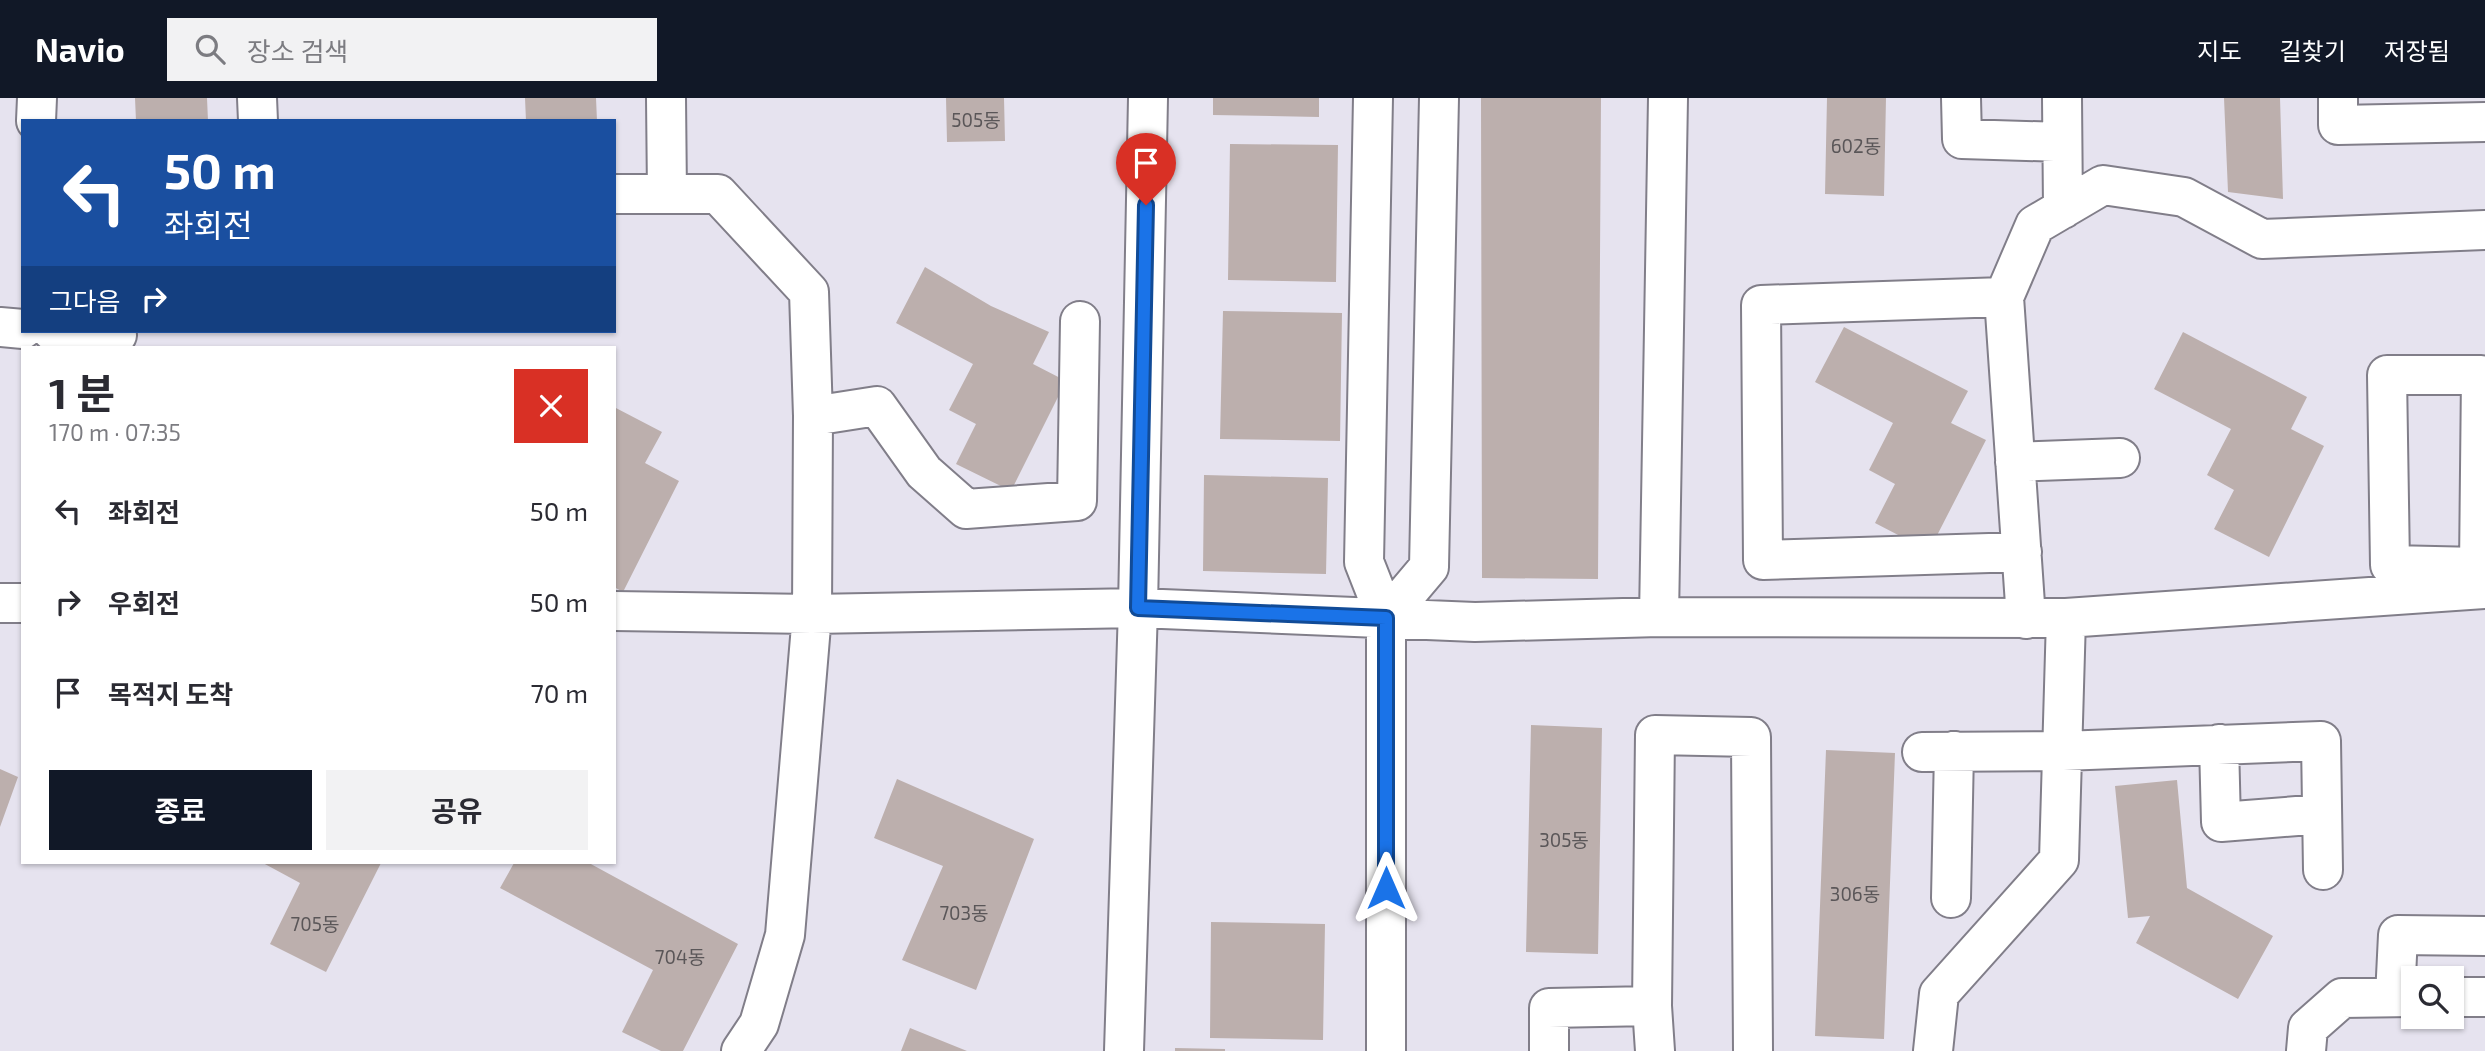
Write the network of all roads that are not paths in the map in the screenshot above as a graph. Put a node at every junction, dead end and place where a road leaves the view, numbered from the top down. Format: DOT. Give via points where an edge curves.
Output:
graph roads {
  1 [pos="37,98"];
  2 [pos="257,98"];
  3 [pos="666,98"];
  4 [pos="1147,98"];
  5 [pos="1373,98"];
  6 [pos="1439,98"];
  7 [pos="1668,98"];
  8 [pos="1961,98"];
  9 [pos="2062,98"];
  10 [pos="2338,98"];
  11 [pos="36,119"];
  12 [pos="258,119"];
  13 [pos="2485,122"];
  14 [pos="2063,142"];
  15 [pos="616,194"];
  16 [pos="667,194"];
  17 [pos="2063,209"];
  18 [pos="2485,230"];
  19 [pos="2004,297"];
  20 [pos="1080,321"];
  21 [pos="0,327"];
  22 [pos="21,329"];
  23 [pos="71,333"];
  24 [pos="117,338"];
  25 [pos="2483,373"];
  26 [pos="813,416"];
  27 [pos="2120,458"];
  28 [pos="2015,462"];
  29 [pos="2021,552"];
  30 [pos="2483,573"];
  31 [pos="0,603"];
  32 [pos="21,603"];
  33 [pos="1138,608"];
  34 [pos="616,611"];
  35 [pos="811,614"];
  36 [pos="1659,617"];
  37 [pos="1386,618"];
  38 [pos="2066,618"];
  39 [pos="2026,619"];
  40 [pos="2219,744"];
  41 [pos="2063,751"];
  42 [pos="2322,814"];
  43 [pos="2323,870"];
  44 [pos="1951,898"];
  45 [pos="2485,936"];
  46 [pos="2401,966"];
  47 [pos="2401,997"];
  48 [pos="2464,997"];
  49 [pos="2485,997"];
  50 [pos="1652,1006"];
  51 [pos="741,1051"];
  52 [pos="1124,1051"];
  53 [pos="1386,1051"];
  54 [pos="1549,1051"];
  55 [pos="1655,1051"];
  56 [pos="1753,1051"];
  57 [pos="1933,1051"];
  58 [pos="2306,1051"];
  1 -- 11 [label="street"];
  2 -- 12 [label="street"];
  3 -- 16 [label="street"];
  4 -- 33 [label="street"];
  5 -- 37 [label="street" via="1364,562"];
  6 -- 37 [label="street" via="1429,567"];
  7 -- 36 [label="street"];
  8 -- 14 [label="street" via="1962,139"];
  9 -- 14 [label="street"];
  10 -- 13 [label="street" via="2338,125"];
  14 -- 17 [label="street"];
  15 -- 16 [label="street"];
  16 -- 26 [label="street" via="718,194 809,292"];
  17 -- 18 [label="street" via="2103,185 2184,197 2262,239"];
  17 -- 19 [label="street" via="2035,225"];
  19 -- 28 [label="street"];
  19 -- 29 [label="street" via="1761,305 1763,560"];
  20 -- 26 [label="street" via="1077,501 966,509 924,472 877,406"];
  21 -- 22 [label="street"];
  23 -- 24 [label="street"];
  25 -- 30 [label="street"];
  25 -- 30 [label="street" via="2387,375 2390,565"];
  26 -- 35 [label="street"];
  27 -- 28 [label="street"];
  28 -- 29 [label="street"];
  29 -- 39 [label="street"];
  30 -- 38 [label="street"];
  31 -- 32 [label="street"];
  33 -- 35 [label="street"];
  33 -- 37 [label="street"];
  33 -- 52 [label="street"];
  34 -- 35 [label="street"];
  35 -- 51 [label="street" via="785,935 759,1024"];
  36 -- 37 [label="street" via="1475,622"];
  36 -- 39 [label="street"];
  37 -- 53 [label="street"];
  38 -- 39 [label="street"];
  38 -- 41 [label="street"];
  40 -- 41 [label="street"];
  40 -- 42 [label="street" via="2321,741"];
  40 -- 42 [label="street" via="2221,822"];
  41 -- 44 [label="street" via="1938,752"];
  41 -- 57 [label="street" via="2059,860 1939,994"];
  42 -- 43 [label="street"];
  45 -- 46 [label="street" via="2398,935"];
  47 -- 58 [label="street" via="2342,998 2308,1028"];
  48 -- 49 [label="street"];
  50 -- 54 [label="street" via="1549,1008"];
  50 -- 55 [label="street"];
  50 -- 56 [label="street" via="1655,735 1751,737"];
}
